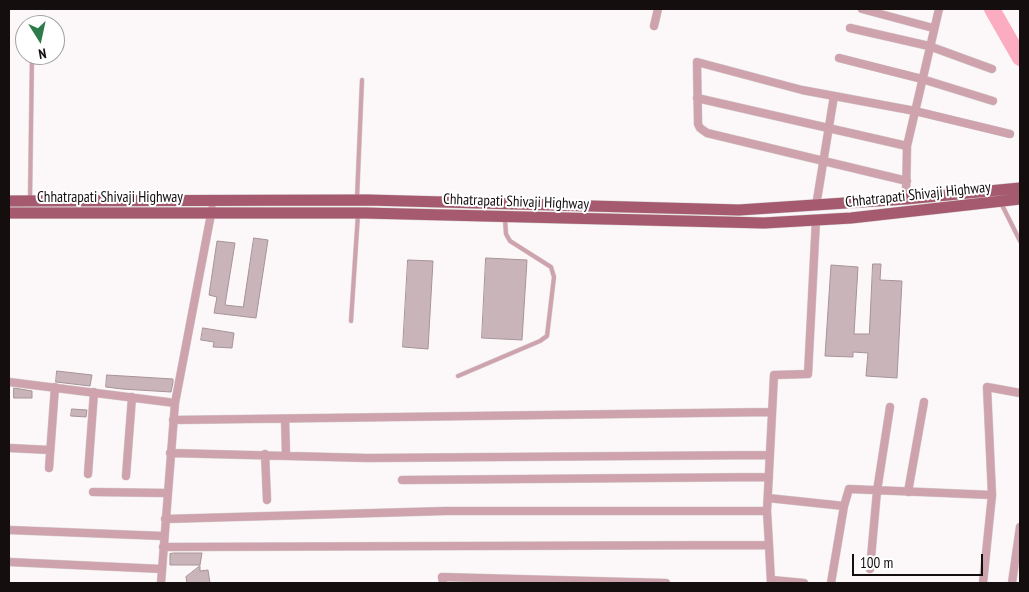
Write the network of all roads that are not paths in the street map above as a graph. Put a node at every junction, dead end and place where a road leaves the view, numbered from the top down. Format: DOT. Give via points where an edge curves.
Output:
graph roads {
  1 [pos="657,9"];
  2 [pos="862,9"];
  3 [pos="939,9"];
  4 [pos="654,26"];
  5 [pos="850,28"];
  6 [pos="934,28"];
  7 [pos="929,46"];
  8 [pos="838,58"];
  9 [pos="32,65"];
  10 [pos="992,69"];
  11 [pos="922,79"];
  12 [pos="362,80"];
  13 [pos="834,96"];
  14 [pos="697,98"];
  15 [pos="994,101"];
  16 [pos="915,111"];
  17 [pos="828,128"];
  18 [pos="1010,134"];
  19 [pos="907,146"];
  20 [pos="823,161"];
  21 [pos="907,181"];
  22 [pos="1020,188"];
  23 [pos="906,199"];
  24 [pos="1020,199"];
  25 [pos="212,200"];
  26 [pos="356,200"];
  27 [pos="9,201"];
  28 [pos="30,201"];
  29 [pos="1000,201"];
  30 [pos="816,206"];
  31 [pos="9,213"];
  32 [pos="212,213"];
  33 [pos="358,213"];
  34 [pos="505,217"];
  35 [pos="816,220"];
  36 [pos="1020,241"];
  37 [pos="351,321"];
  38 [pos="458,376"];
  39 [pos="9,382"];
  40 [pos="55,387"];
  41 [pos="94,392"];
  42 [pos="1020,393"];
  43 [pos="132,397"];
  44 [pos="924,402"];
  45 [pos="174,403"];
  46 [pos="890,407"];
  47 [pos="772,412"];
  48 [pos="285,418"];
  49 [pos="173,420"];
  50 [pos="9,448"];
  51 [pos="50,450"];
  52 [pos="170,454"];
  53 [pos="265,454"];
  54 [pos="286,454"];
  55 [pos="770,455"];
  56 [pos="49,468"];
  57 [pos="88,474"];
  58 [pos="126,476"];
  59 [pos="769,477"];
  60 [pos="402,480"];
  61 [pos="877,491"];
  62 [pos="93,492"];
  63 [pos="908,492"];
  64 [pos="167,493"];
  65 [pos="992,495"];
  66 [pos="768,498"];
  67 [pos="267,500"];
  68 [pos="844,506"];
  69 [pos="767,511"];
  70 [pos="165,519"];
  71 [pos="1020,527"];
  72 [pos="9,530"];
  73 [pos="163,536"];
  74 [pos="769,545"];
  75 [pos="163,546"];
  76 [pos="9,562"];
  77 [pos="162,569"];
  78 [pos="870,570"];
  79 [pos="771,582"];
  80 [pos="161,583"];
  81 [pos="443,583"];
  82 [pos="666,583"];
  83 [pos="804,583"];
  84 [pos="831,583"];
  85 [pos="983,583"];
  86 [pos="1012,583"];
  1 -- 4 [label="street"];
  2 -- 6 [label="street"];
  3 -- 6 [label="street"];
  5 -- 7 [label="street"];
  6 -- 7 [label="street"];
  7 -- 10 [label="street"];
  7 -- 11 [label="street"];
  8 -- 11 [label="street"];
  9 -- 28 [label="lane"];
  11 -- 15 [label="street"];
  11 -- 16 [label="street"];
  12 -- 26 [label="lane"];
  13 -- 14 [label="street" via="697,62"];
  13 -- 16 [label="street"];
  13 -- 17 [label="street"];
  14 -- 17 [label="street"];
  14 -- 20 [label="street" via="698,124 708,133"];
  16 -- 18 [label="street"];
  16 -- 19 [label="street"];
  17 -- 19 [label="street"];
  17 -- 20 [label="street"];
  19 -- 21 [label="street"];
  20 -- 21 [label="street"];
  20 -- 30 [label="street"];
  21 -- 23 [label="street"];
  22 -- 23 [label="main road, Chhatrapati Shivaji Highway"];
  23 -- 30 [label="main road, Chhatrapati Shivaji Highway"];
  24 -- 29 [label="main road, Chhatrapati Shivaji Highway"];
  25 -- 26 [label="main road, Chhatrapati Shivaji Highway"];
  25 -- 28 [label="main road, Chhatrapati Shivaji Highway"];
  25 -- 32 [label="street"];
  26 -- 30 [label="main road, Chhatrapati Shivaji Highway" via="739,210"];
  27 -- 28 [label="main road, Chhatrapati Shivaji Highway"];
  29 -- 35 [label="main road, Chhatrapati Shivaji Highway"];
  29 -- 36 [label="lane"];
  31 -- 32 [label="main road, Chhatrapati Shivaji Highway"];
  32 -- 33 [label="main road, Chhatrapati Shivaji Highway"];
  32 -- 45 [label="street"];
  33 -- 34 [label="main road, Chhatrapati Shivaji Highway"];
  33 -- 37 [label="lane"];
  34 -- 35 [label="main road, Chhatrapati Shivaji Highway" via="764,223"];
  34 -- 38 [label="lane" via="510,241 551,267 554,277 550,327 540,342"];
  35 -- 47 [label="street" via="808,374 774,375"];
  39 -- 40 [label="street"];
  40 -- 41 [label="street"];
  40 -- 51 [label="street"];
  41 -- 43 [label="street"];
  41 -- 57 [label="street"];
  42 -- 65 [label="street" via="987,387"];
  43 -- 45 [label="street"];
  43 -- 58 [label="street"];
  44 -- 63 [label="street"];
  45 -- 49 [label="street"];
  46 -- 61 [label="street"];
  47 -- 48 [label="street"];
  47 -- 55 [label="street"];
  48 -- 49 [label="street"];
  48 -- 54 [label="street"];
  49 -- 52 [label="street"];
  50 -- 51 [label="street"];
  51 -- 56 [label="street"];
  52 -- 53 [label="street"];
  52 -- 64 [label="street"];
  53 -- 54 [label="street"];
  53 -- 67 [label="street"];
  54 -- 55 [label="street" via="368,458"];
  55 -- 59 [label="street"];
  59 -- 60 [label="street"];
  59 -- 66 [label="street"];
  61 -- 63 [label="street"];
  61 -- 68 [label="street" via="848,489"];
  61 -- 78 [label="street"];
  62 -- 64 [label="street"];
  63 -- 65 [label="street"];
  64 -- 70 [label="street"];
  65 -- 85 [label="street"];
  66 -- 68 [label="street"];
  66 -- 69 [label="street"];
  68 -- 84 [label="street"];
  69 -- 70 [label="street" via="446,510"];
  69 -- 74 [label="street"];
  70 -- 73 [label="street"];
  71 -- 86 [label="street"];
  72 -- 73 [label="street"];
  73 -- 75 [label="street"];
  74 -- 75 [label="street"];
  74 -- 79 [label="street"];
  75 -- 77 [label="street"];
  76 -- 77 [label="street"];
  77 -- 80 [label="street"];
  79 -- 83 [label="street"];
  81 -- 82 [label="street" via="442,577"];
}
